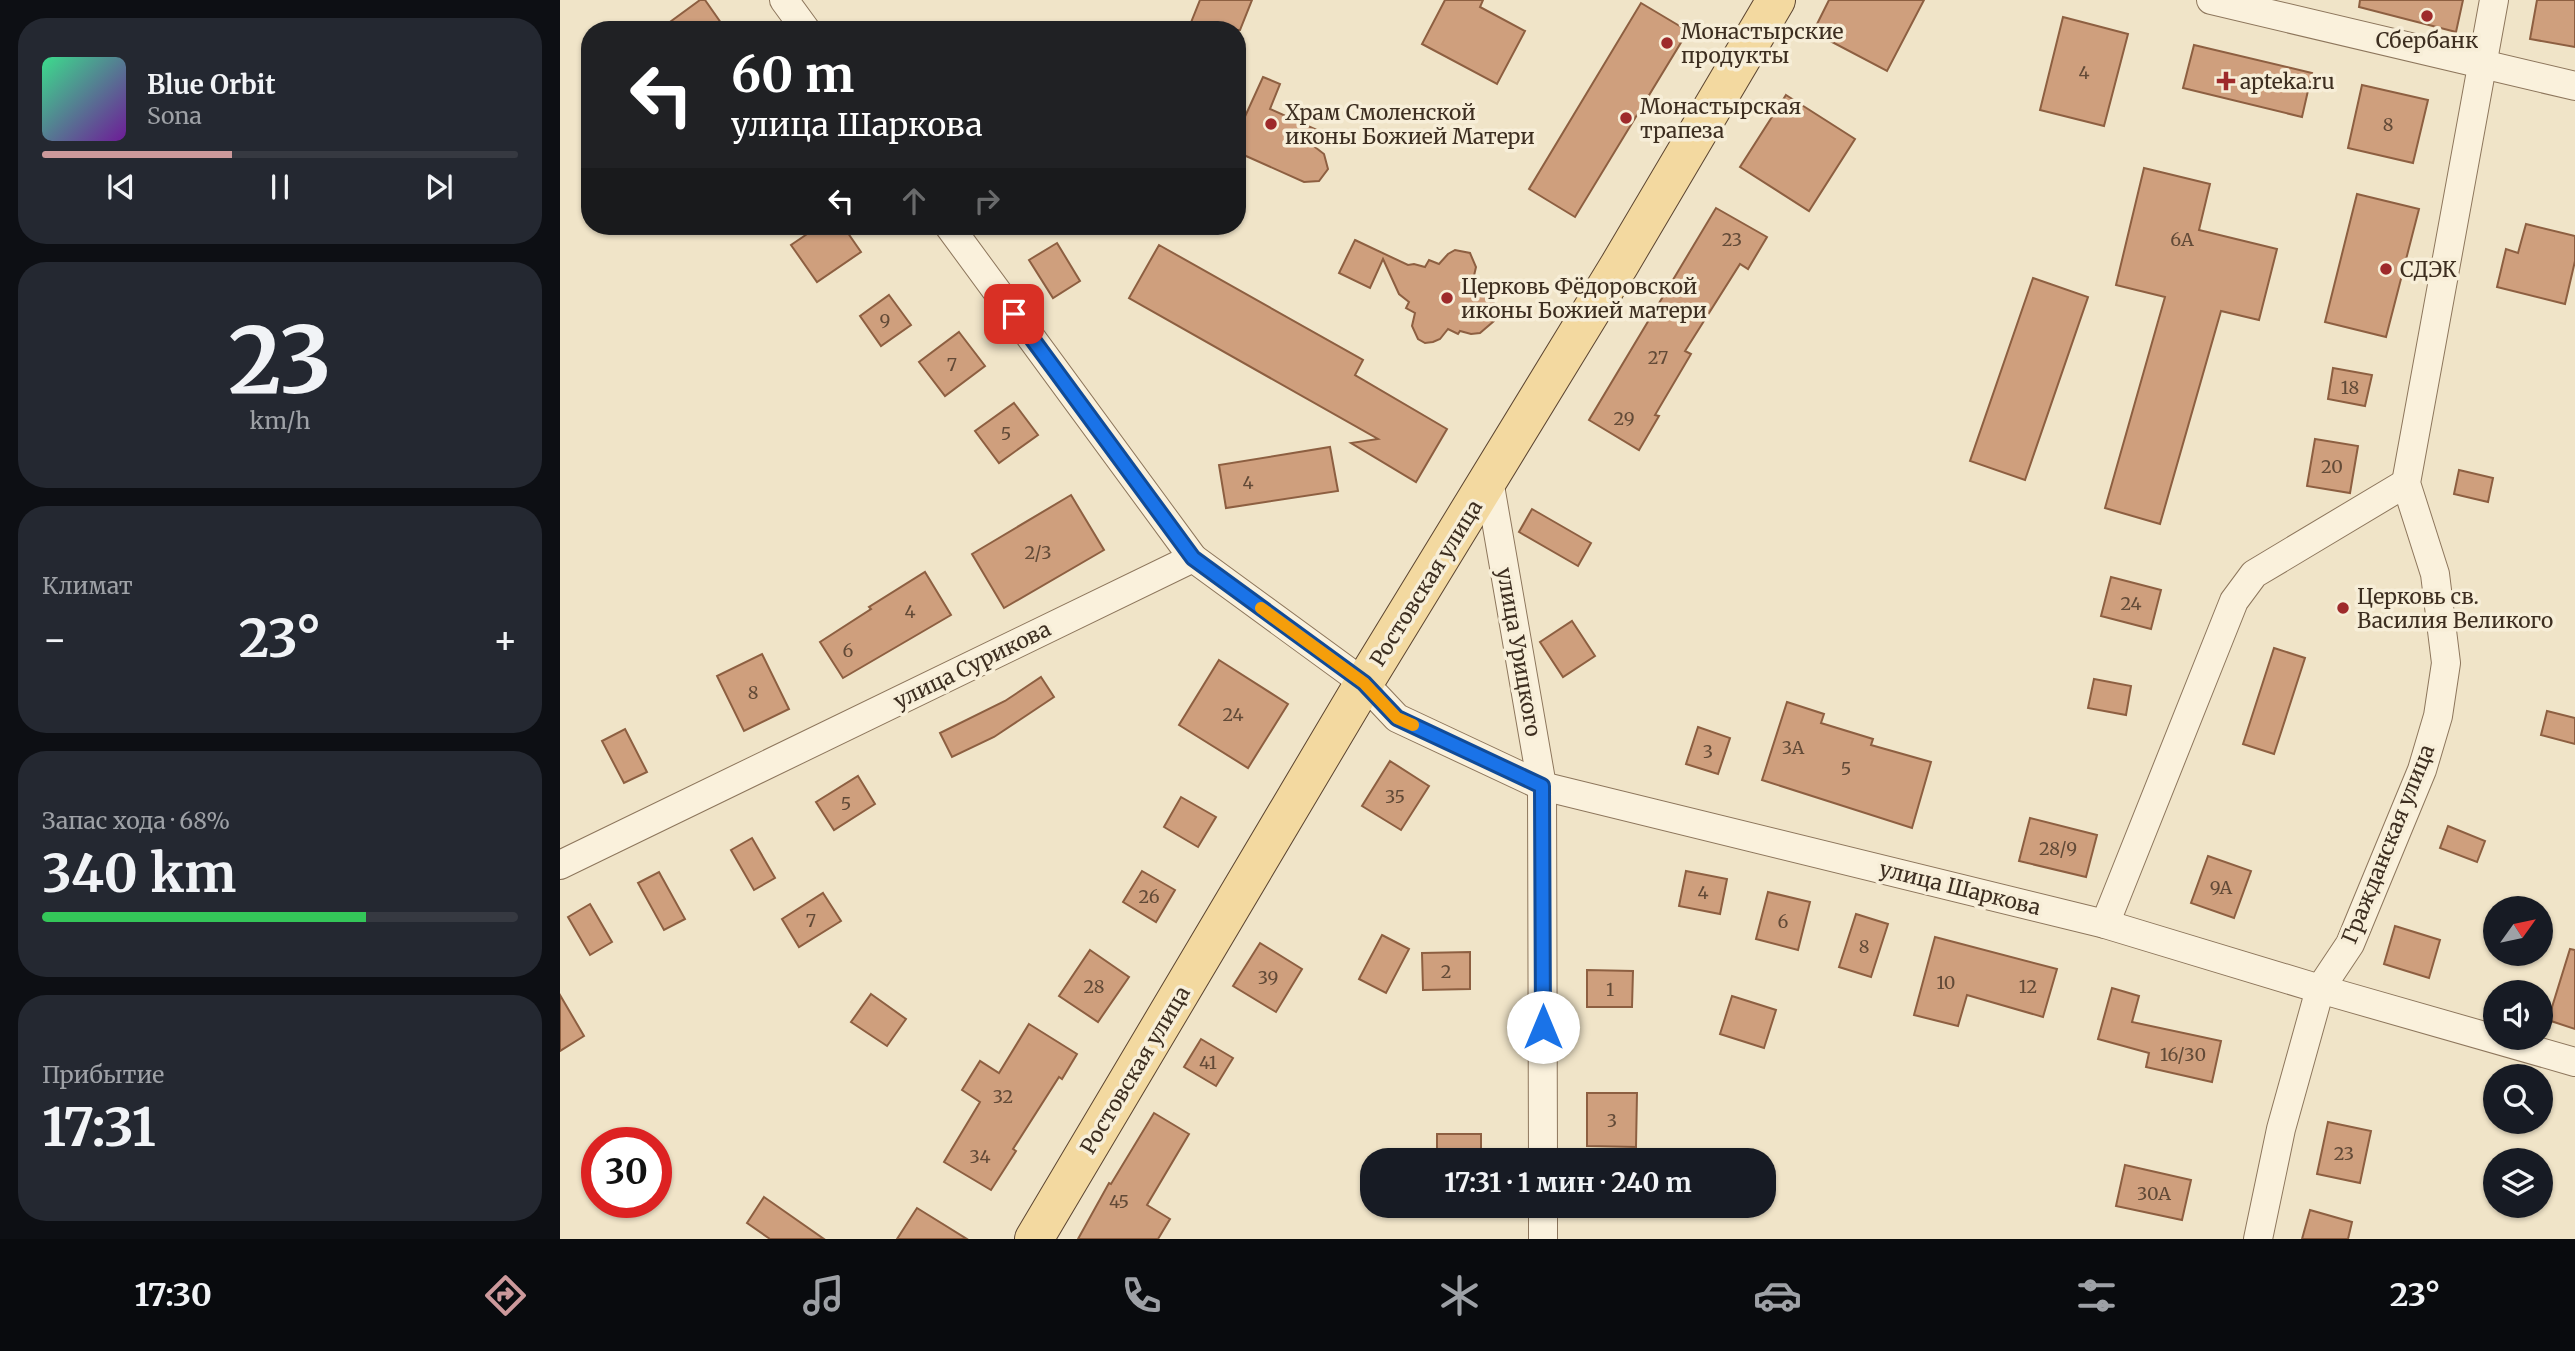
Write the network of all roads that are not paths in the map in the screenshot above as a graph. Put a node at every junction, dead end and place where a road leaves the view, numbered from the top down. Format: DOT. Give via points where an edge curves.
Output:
graph roads {
  1 [pos="784,0"];
  2 [pos="1776,0"];
  3 [pos="2211,0"];
  4 [pos="2494,0"];
  5 [pos="799,21"];
  6 [pos="2482,62"];
  7 [pos="2575,86"];
  8 [pos="956,235"];
  9 [pos="1489,480"];
  10 [pos="2406,483"];
  11 [pos="1193,558"];
  12 [pos="1364,683"];
  13 [pos="1542,786"];
  14 [pos="560,865"];
  15 [pos="2105,924"];
  16 [pos="2320,989"];
  17 [pos="2575,1062"];
  18 [pos="1543,1148"];
  19 [pos="1543,1218"];
  20 [pos="1034,1239"];
  21 [pos="1543,1239"];
  22 [pos="2258,1239"];
  1 -- 5 [label="street"];
  2 -- 9 [label="main road, Ростовская улица"];
  3 -- 6 [label="street"];
  4 -- 6 [label="street, Гражданская улица"];
  6 -- 7 [label="street"];
  6 -- 10 [label="street, Гражданская улица"];
  8 -- 11 [label="street"];
  9 -- 12 [label="main road, Ростовская улица"];
  9 -- 13 [label="street, улица Урицкого"];
  10 -- 15 [label="street" via="2254,574 2234,601"];
  10 -- 16 [label="street, Гражданская улица" via="2435,574 2446,663 2438,716 2422,770 2350,944"];
  11 -- 12 [label="street"];
  11 -- 14 [label="street, улица Сурикова"];
  12 -- 13 [label="street, улица Шаркова" via="1397,718"];
  12 -- 20 [label="main road, Ростовская улица"];
  13 -- 15 [label="street, улица Шаркова"];
  13 -- 18 [label="street, улица Урицкого"];
  15 -- 16 [label="street, улица Шаркова"];
  16 -- 17 [label="street, улица Шаркова"];
  16 -- 22 [label="street, Гражданская улица" via="2281,1129"];
  19 -- 21 [label="street"];
}
